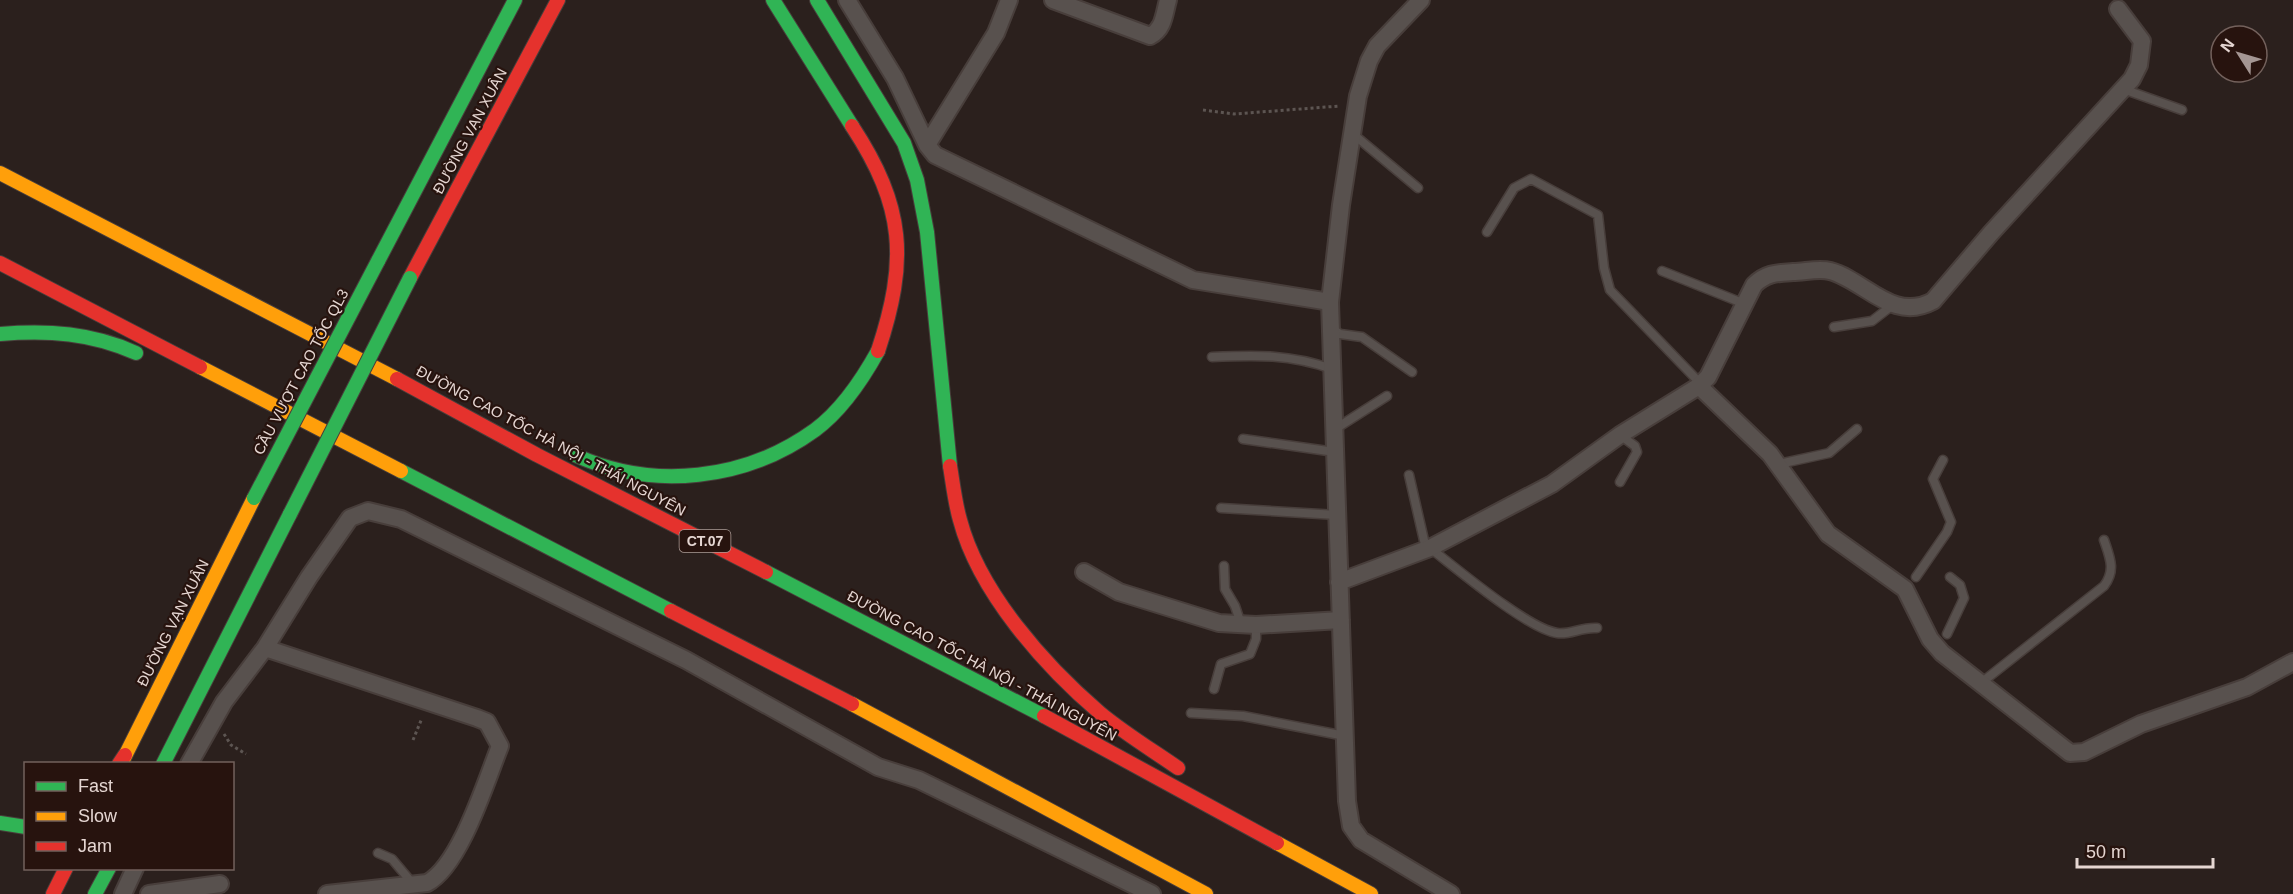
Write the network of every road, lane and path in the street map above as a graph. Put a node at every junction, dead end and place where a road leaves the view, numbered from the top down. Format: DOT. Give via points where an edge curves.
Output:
graph roads {
  1 [pos="515,0"];
  2 [pos="558,0"];
  3 [pos="773,0"];
  4 [pos="817,0"];
  5 [pos="847,0"];
  6 [pos="1009,0"];
  7 [pos="1053,0"];
  8 [pos="1168,0"];
  9 [pos="1421,0"];
  10 [pos="2118,9"];
  11 [pos="2123,88"];
  12 [pos="1203,110"];
  13 [pos="1356,110"];
  14 [pos="2182,110"];
  15 [pos="1352,134"];
  16 [pos="927,145"];
  17 [pos="0,173"];
  18 [pos="1418,188"];
  19 [pos="37,193"];
  20 [pos="1487,232"];
  21 [pos="378,261"];
  22 [pos="0,263"];
  23 [pos="1662,271"];
  24 [pos="273,298"];
  25 [pos="1330,302"];
  26 [pos="1745,304"];
  27 [pos="1894,304"];
  28 [pos="326,322"];
  29 [pos="1834,327"];
  30 [pos="1331,329"];
  31 [pos="0,334"];
  32 [pos="389,356"];
  33 [pos="1212,357"];
  34 [pos="152,361"];
  35 [pos="1332,369"];
  36 [pos="1412,372"];
  37 [pos="1700,385"];
  38 [pos="1387,396"];
  39 [pos="277,426"];
  40 [pos="1334,429"];
  41 [pos="1857,429"];
  42 [pos="1620,435"];
  43 [pos="1243,439"];
  44 [pos="562,448"];
  45 [pos="1335,452"];
  46 [pos="339,458"];
  47 [pos="1943,460"];
  48 [pos="1779,464"];
  49 [pos="1408,475"];
  50 [pos="1620,482"];
  51 [pos="254,498"];
  52 [pos="1221,508"];
  53 [pos="1337,515"];
  54 [pos="2104,540"];
  55 [pos="1428,549"];
  56 [pos="1224,566"];
  57 [pos="1084,572"];
  58 [pos="1950,577"];
  59 [pos="1339,582"];
  60 [pos="1911,583"];
  61 [pos="1341,620"];
  62 [pos="1249,624"];
  63 [pos="1597,628"];
  64 [pos="1943,640"];
  65 [pos="265,648"];
  66 [pos="2293,662"];
  67 [pos="1981,683"];
  68 [pos="1214,689"];
  69 [pos="429,700"];
  70 [pos="1191,713"];
  71 [pos="843,716"];
  72 [pos="210,724"];
  73 [pos="1345,736"];
  74 [pos="413,740"];
  75 [pos="931,745"];
  76 [pos="246,754"];
  77 [pos="121,761"];
  78 [pos="164,762"];
  79 [pos="190,762"];
  80 [pos="1194,777"];
  81 [pos="0,823"];
  82 [pos="24,827"];
  83 [pos="1295,835"];
  84 [pos="378,853"];
  85 [pos="65,870"];
  86 [pos="108,870"];
  87 [pos="134,870"];
  88 [pos="220,884"];
  89 [pos="413,885"];
  90 [pos="53,894"];
  91 [pos="95,894"];
  92 [pos="123,894"];
  93 [pos="150,894"];
  94 [pos="327,894"];
  95 [pos="1152,894"];
  96 [pos="1206,894"];
  97 [pos="1371,894"];
  98 [pos="1376,894"];
  99 [pos="1451,894"];
  1 -- 21 [label="main road, ĐƯỜNG VẠN XUÂN"];
  2 -- 78 [label="main road, ĐƯỜNG VẠN XUÂN, bridge" via="410,278"];
  3 -- 44 [label="main road" via="872,158 890,198 896,276 882,345 865,376 815,432 786,452 749,466 697,477 637,474 589,462"];
  4 -- 80 [label="main road" via="904,142 917,180 927,232 952,477 960,521 977,561 1003,609 1063,678 1110,720 1163,760"];
  5 -- 16 [label="street" via="895,78"];
  6 -- 16 [label="street" via="996,33"];
  7 -- 8 [label="street" via="1150,36 1162,23"];
  9 -- 13 [label="street" via="1377,46"];
  10 -- 11 [label="street" via="2142,41 2139,65"];
  11 -- 14 [label="lane"];
  11 -- 27 [label="street" via="1933,302 1911,308"];
  12 -- 13 [label="path" via="1234,114 1331,105"];
  13 -- 15 [label="street"];
  15 -- 18 [label="lane"];
  15 -- 25 [label="street"];
  16 -- 25 [label="street" via="935,155 1177,274"];
  17 -- 19 [label="main road, ĐƯỜNG CAO TỐC HÀ NỘI - THÁI NGUYÊN / CT.07"];
  19 -- 24 [label="main road"];
  19 -- 97 [label="main road, ĐƯỜNG CAO TỐC HÀ NỘI - THÁI NGUYÊN / CT.07" via="1009,697"];
  20 -- 37 [label="lane" via="1514,188 1531,179 1598,215 1610,290"];
  21 -- 51 [label="main road, CẦU VƯỢT CAO TỐC QL3, bridge"];
  22 -- 75 [label="main road"];
  23 -- 26 [label="lane"];
  25 -- 30 [label="street"];
  26 -- 27 [label="street" via="1762,277 1824,270"];
  26 -- 37 [label="street"];
  27 -- 29 [label="lane" via="1872,321"];
  28 -- 32 [label="main road"];
  30 -- 35 [label="street"];
  30 -- 36 [label="lane" via="1362,337"];
  31 -- 34 [label="main road" via="63,331 121,346"];
  33 -- 35 [label="lane" via="1296,358"];
  35 -- 40 [label="street"];
  37 -- 42 [label="street"];
  37 -- 48 [label="street"];
  38 -- 40 [label="lane"];
  39 -- 46 [label="main road"];
  40 -- 45 [label="street"];
  41 -- 48 [label="lane" via="1829,453"];
  42 -- 50 [label="lane" via="1637,452"];
  42 -- 55 [label="street" via="1552,484"];
  43 -- 45 [label="lane"];
  45 -- 53 [label="street"];
  47 -- 60 [label="lane" via="1933,480 1951,522"];
  48 -- 60 [label="street" via="1828,534"];
  49 -- 55 [label="lane"];
  51 -- 77 [label="main road, ĐƯỜNG VẠN XUÂN"];
  52 -- 53 [label="lane"];
  53 -- 59 [label="street"];
  54 -- 67 [label="lane" via="2112,566 2104,586"];
  55 -- 59 [label="street"];
  55 -- 63 [label="lane" via="1545,630 1566,633 1583,627"];
  56 -- 62 [label="lane" via="1225,589"];
  57 -- 62 [label="street" via="1119,592 1219,623"];
  58 -- 64 [label="lane" via="1960,585 1964,598"];
  59 -- 61 [label="street"];
  60 -- 64 [label="street" via="1930,639"];
  61 -- 62 [label="street"];
  61 -- 73 [label="street"];
  62 -- 68 [label="lane" via="1256,639 1250,654 1221,664"];
  64 -- 67 [label="street"];
  65 -- 69 [label="street"];
  65 -- 72 [label="street"];
  65 -- 95 [label="street" via="350,518 368,511 401,519 686,660 878,767 919,780"];
  66 -- 67 [label="street" via="2247,687 2141,724 2076,754"];
  69 -- 74 [label="path"];
  69 -- 89 [label="street" via="487,722 500,746 456,852 435,879"];
  70 -- 73 [label="lane" via="1243,716"];
  71 -- 75 [label="main road"];
  72 -- 76 [label="path"];
  72 -- 79 [label="street"];
  73 -- 99 [label="street" via="1347,801 1355,834"];
  75 -- 96 [label="main road"];
  81 -- 82 [label="main road"];
  83 -- 98 [label="main road"];
  84 -- 89 [label="lane" via="392,858"];
  85 -- 90 [label="main road"];
  86 -- 91 [label="main road"];
  87 -- 92 [label="street"];
  88 -- 93 [label="street"];
  89 -- 94 [label="street"];
}
